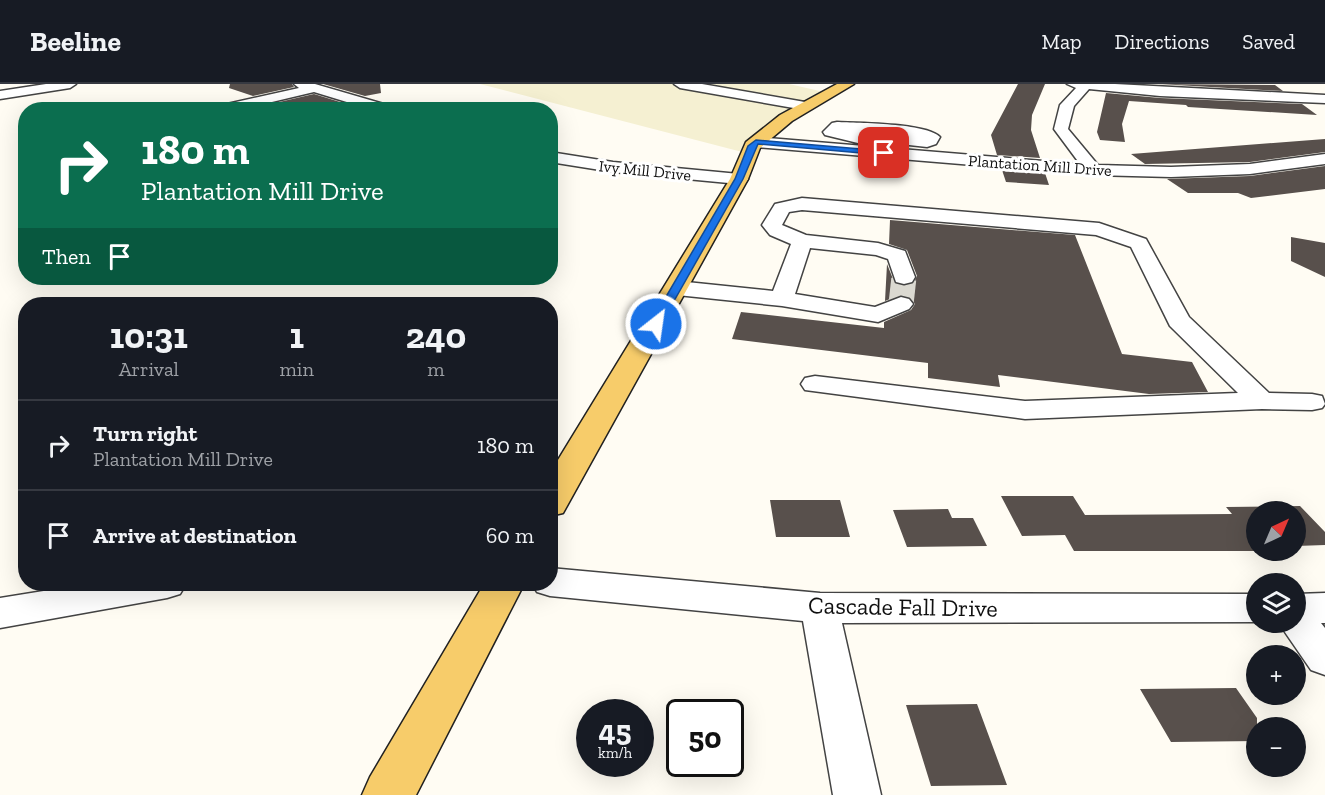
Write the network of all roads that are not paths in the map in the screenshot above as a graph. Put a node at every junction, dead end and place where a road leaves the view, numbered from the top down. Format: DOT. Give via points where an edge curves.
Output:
graph roads {
  1 [pos="70,84"];
  2 [pos="300,84"];
  3 [pos="680,84"];
  4 [pos="848,84"];
  5 [pos="1079,85"];
  6 [pos="770,86"];
  7 [pos="315,88"];
  8 [pos="0,95"];
  9 [pos="1325,99"];
  10 [pos="253,102"];
  11 [pos="362,102"];
  12 [pos="812,103"];
  13 [pos="756,142"];
  14 [pos="861,144"];
  15 [pos="558,158"];
  16 [pos="1325,159"];
  17 [pos="1093,170"];
  18 [pos="739,179"];
  19 [pos="802,241"];
  20 [pos="904,277"];
  21 [pos="682,280"];
  22 [pos="784,291"];
  23 [pos="901,304"];
  24 [pos="815,384"];
  25 [pos="1262,401"];
  26 [pos="1312,402"];
  27 [pos="558,490"];
  28 [pos="558,583"];
  29 [pos="127,591"];
  30 [pos="500,591"];
  31 [pos="820,608"];
  32 [pos="1325,608"];
  33 [pos="1246,609"];
  34 [pos="1306,609"];
  35 [pos="0,613"];
  36 [pos="1306,633"];
  37 [pos="1325,658"];
  38 [pos="388,795"];
  39 [pos="857,795"];
  1 -- 8 [label="street"];
  2 -- 7 [label="street"];
  3 -- 12 [label="street"];
  4 -- 12 [label="main road"];
  5 -- 9 [label="street" via="1160,93"];
  5 -- 17 [label="street" via="1067,105 1061,129"];
  6 -- 12 [label="street"];
  7 -- 10 [label="street"];
  7 -- 11 [label="street"];
  12 -- 13 [label="main road"];
  13 -- 14 [label="street, Plantation Mill Drive"];
  13 -- 18 [label="main road"];
  14 -- 14 [label="street" via="830,132 837,126 932,137 927,142"];
  14 -- 17 [label="street, Plantation Mill Drive"];
  15 -- 18 [label="street, Ivy Mill Drive" via="613,168"];
  16 -- 17 [label="street, Plantation Mill Drive" via="1250,169"];
  18 -- 21 [label="main road"];
  19 -- 20 [label="street" via="878,249 898,255"];
  19 -- 22 [label="street"];
  19 -- 25 [label="street" via="772,225 782,208 802,204 1099,229 1138,243 1179,321"];
  21 -- 22 [label="street"];
  21 -- 27 [label="main road"];
  22 -- 23 [label="street" via="878,315"];
  24 -- 25 [label="street" via="1025,410"];
  25 -- 26 [label="street"];
  28 -- 31 [label="street, Cascade Fall Drive"];
  29 -- 35 [label="street"];
  30 -- 38 [label="main road"];
  31 -- 33 [label="street, Cascade Fall Drive"];
  31 -- 39 [label="street"];
  32 -- 34 [label="street"];
  36 -- 37 [label="street"];
}
